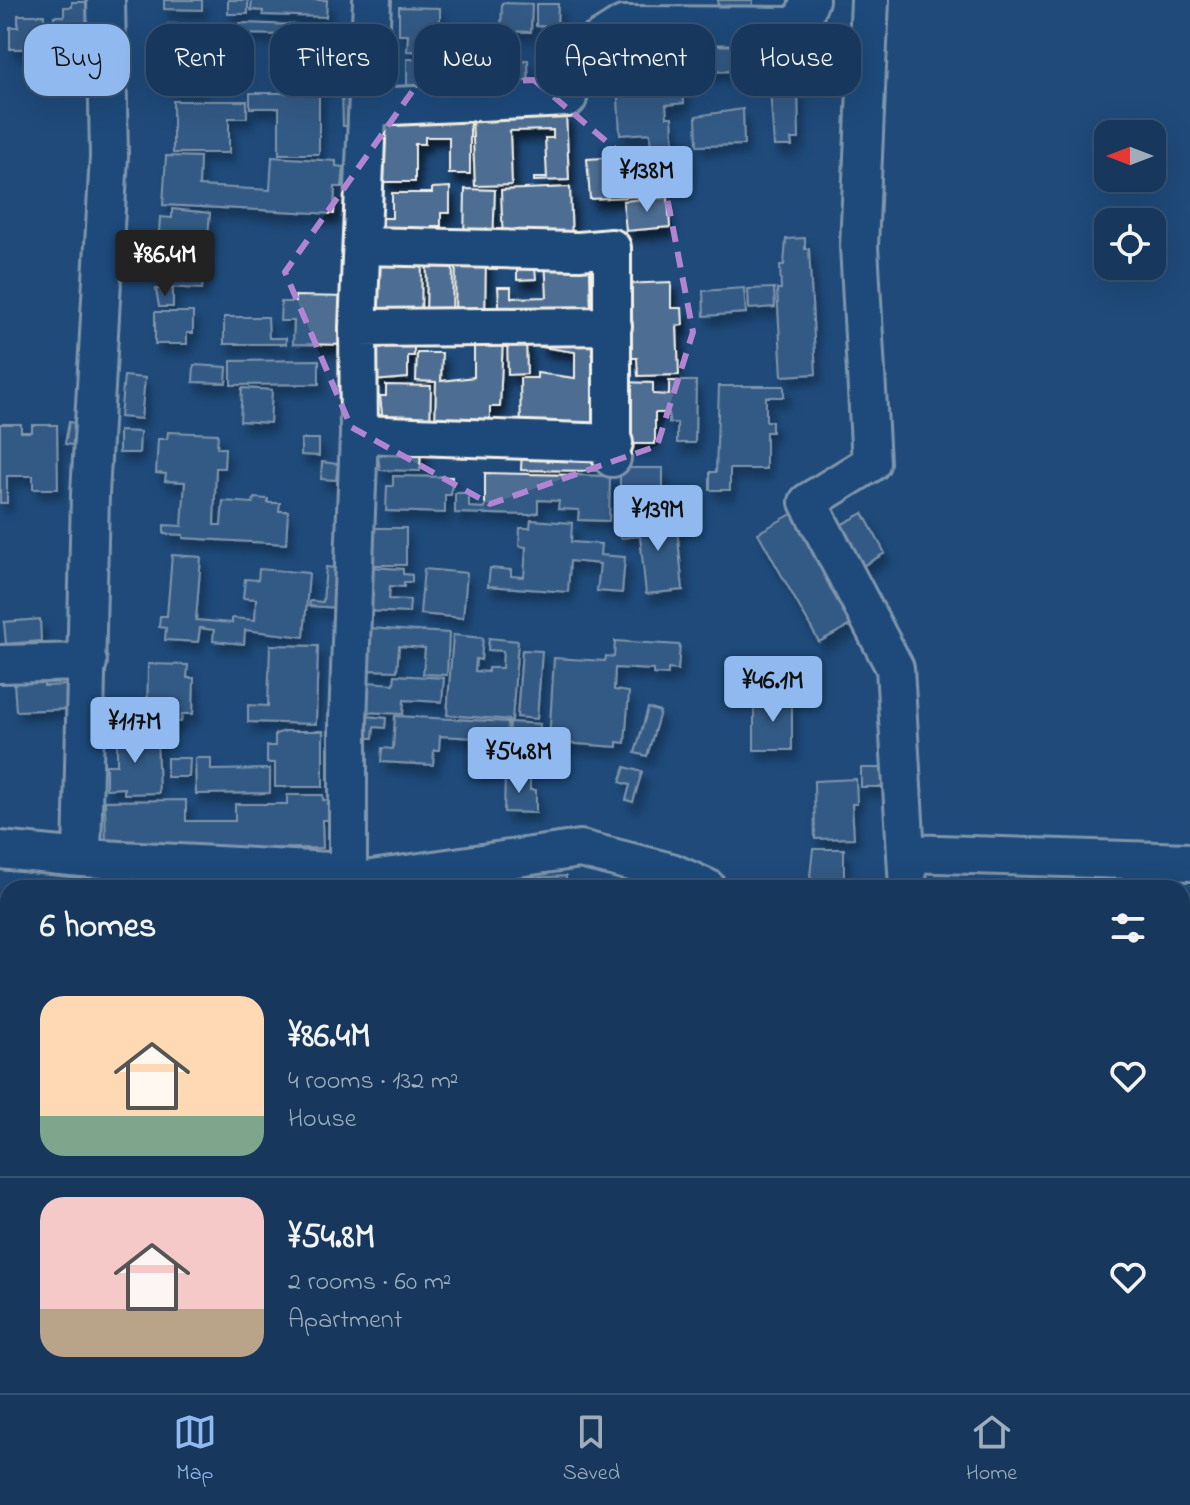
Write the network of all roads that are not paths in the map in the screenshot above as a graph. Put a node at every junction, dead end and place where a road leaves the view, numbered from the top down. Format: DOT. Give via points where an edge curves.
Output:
graph roads {
  1 [pos="106,0"];
  2 [pos="372,0"];
  3 [pos="810,0"];
  4 [pos="870,0"];
  5 [pos="370,107"];
  6 [pos="363,246"];
  7 [pos="613,326"];
  8 [pos="358,328"];
  9 [pos="359,434"];
  10 [pos="88,662"];
  11 [pos="0,664"];
  12 [pos="0,850"];
  13 [pos="82,858"];
  14 [pos="1190,862"];
  15 [pos="907,871"];
  16 [pos="355,880"];
  17 [pos="689,880"];
  1 -- 10 [label="street" via="109,156 90,494"];
  2 -- 5 [label="street"];
  3 -- 5 [label="street" via="800,26 623,25 577,54 568,98"];
  4 -- 15 [label="street" via="859,246 871,463 808,502 895,668"];
  5 -- 6 [label="street"];
  6 -- 7 [label="street" via="612,248"];
  6 -- 8 [label="street"];
  7 -- 8 [label="street"];
  7 -- 9 [label="street" via="613,451"];
  8 -- 9 [label="street"];
  9 -- 16 [label="street" via="348,721"];
  10 -- 11 [label="street"];
  10 -- 13 [label="street"];
  12 -- 13 [label="street"];
  13 -- 16 [label="street"];
  14 -- 15 [label="street"];
  16 -- 17 [label="street" via="580,849"];
}
